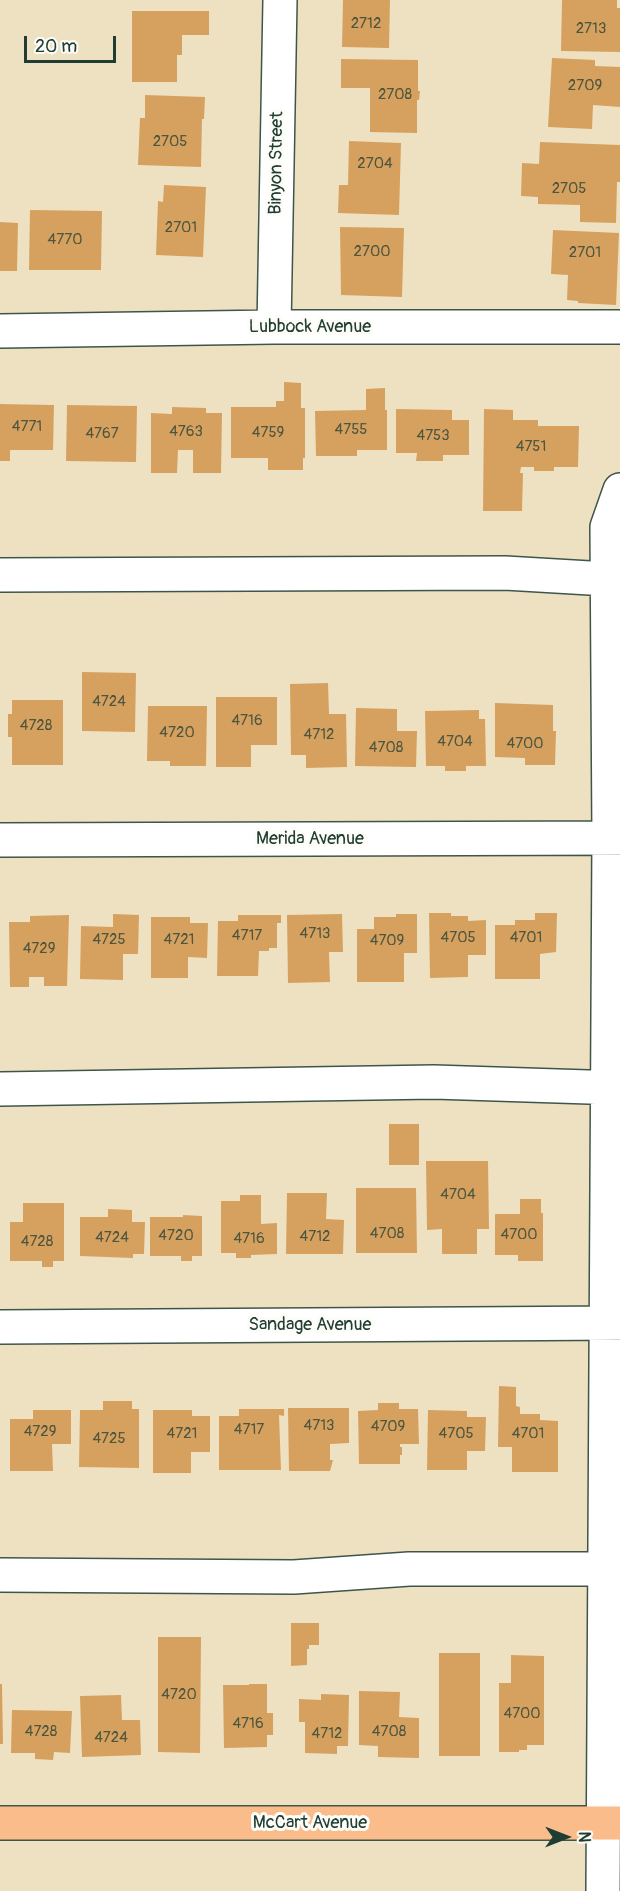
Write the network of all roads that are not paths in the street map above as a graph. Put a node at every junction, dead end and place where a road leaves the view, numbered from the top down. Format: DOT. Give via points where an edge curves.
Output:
graph roads {
  1 [pos="280,0"];
  2 [pos="274,327"];
  3 [pos="620,327"];
  4 [pos="0,331"];
  5 [pos="620,489"];
  6 [pos="611,572"];
  7 [pos="0,575"];
  8 [pos="615,838"];
  9 [pos="0,840"];
  10 [pos="614,1088"];
  11 [pos="0,1089"];
  12 [pos="613,1323"];
  13 [pos="0,1327"];
  14 [pos="613,1569"];
  15 [pos="0,1575"];
  16 [pos="612,1822"];
  17 [pos="0,1823"];
  18 [pos="603,1891"];
  1 -- 2 [label="street, Binyon Street"];
  2 -- 3 [label="street, Lubbock Avenue"];
  2 -- 4 [label="street, Lubbock Avenue"];
  5 -- 6 [label="street" via="607,527"];
  6 -- 7 [label="street"];
  6 -- 8 [label="street"];
  8 -- 9 [label="street, Merida Avenue"];
  8 -- 10 [label="street"];
  10 -- 11 [label="street" via="434,1082"];
  10 -- 12 [label="street"];
  12 -- 13 [label="street, Sandage Avenue"];
  12 -- 14 [label="street"];
  14 -- 15 [label="street" via="409,1569 294,1577"];
  14 -- 16 [label="street"];
  16 -- 17 [label="main road, McCart Avenue"];
  16 -- 18 [label="street"];
}
